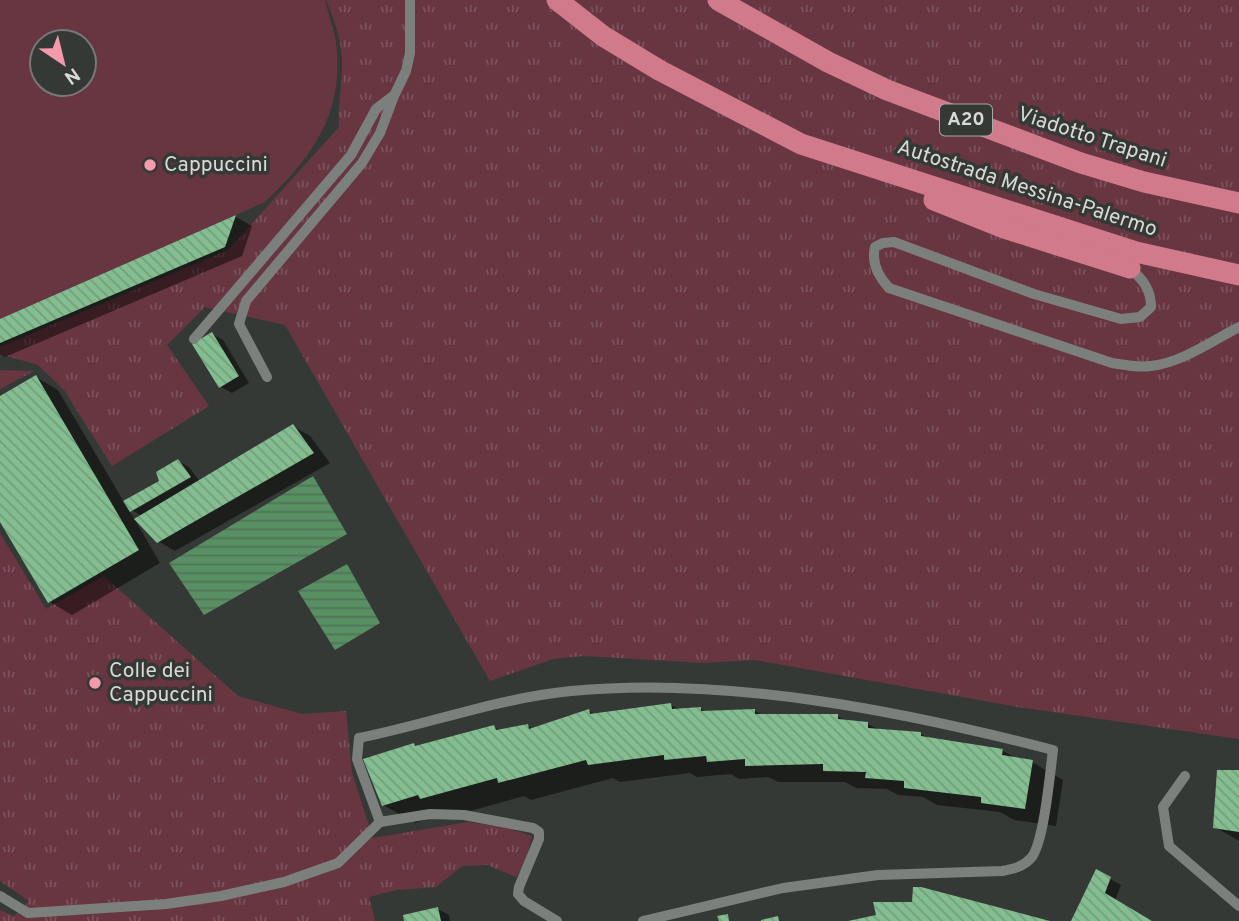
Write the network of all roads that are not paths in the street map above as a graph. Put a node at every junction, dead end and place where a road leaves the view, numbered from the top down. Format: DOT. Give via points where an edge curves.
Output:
graph roads {
  1 [pos="410,0"];
  2 [pos="557,0"];
  3 [pos="718,0"];
  4 [pos="394,96"];
  5 [pos="885,170"];
  6 [pos="1234,202"];
  7 [pos="1130,268"];
  8 [pos="1239,275"];
  9 [pos="1239,327"];
  10 [pos="194,339"];
  11 [pos="267,377"];
  12 [pos="1185,776"];
  13 [pos="380,822"];
  14 [pos="0,896"];
  15 [pos="1239,906"];
  16 [pos="557,921"];
  17 [pos="643,921"];
  1 -- 4 [label="lane" via="410,53"];
  2 -- 5 [label="highway, Autostrada Messina-Palermo" via="603,36 659,70 802,144"];
  3 -- 6 [label="highway, Viadotto Trapani / A20" via="887,90 1081,163"];
  4 -- 10 [label="lane" via="376,109 351,155"];
  4 -- 11 [label="lane" via="362,163 246,301 239,324"];
  5 -- 7 [label="highway" via="912,190 1004,228"];
  5 -- 8 [label="highway, Autostrada Messina-Palermo" via="1136,252"];
  7 -- 9 [label="lane" via="1144,282 1151,307 1140,317 1121,319 894,242 875,247 873,257 889,288 1112,363 1154,366"];
  12 -- 15 [label="lane" via="1163,807 1169,846"];
  13 -- 14 [label="lane" via="338,863 284,882 221,896 28,913"];
  13 -- 16 [label="lane" via="430,814 533,828 539,839 519,894"];
  13 -- 17 [label="lane" via="357,759 359,738 569,691 678,687 772,696 968,728 1053,750 1038,843 1029,861 1018,868 878,875 783,888"];
}
